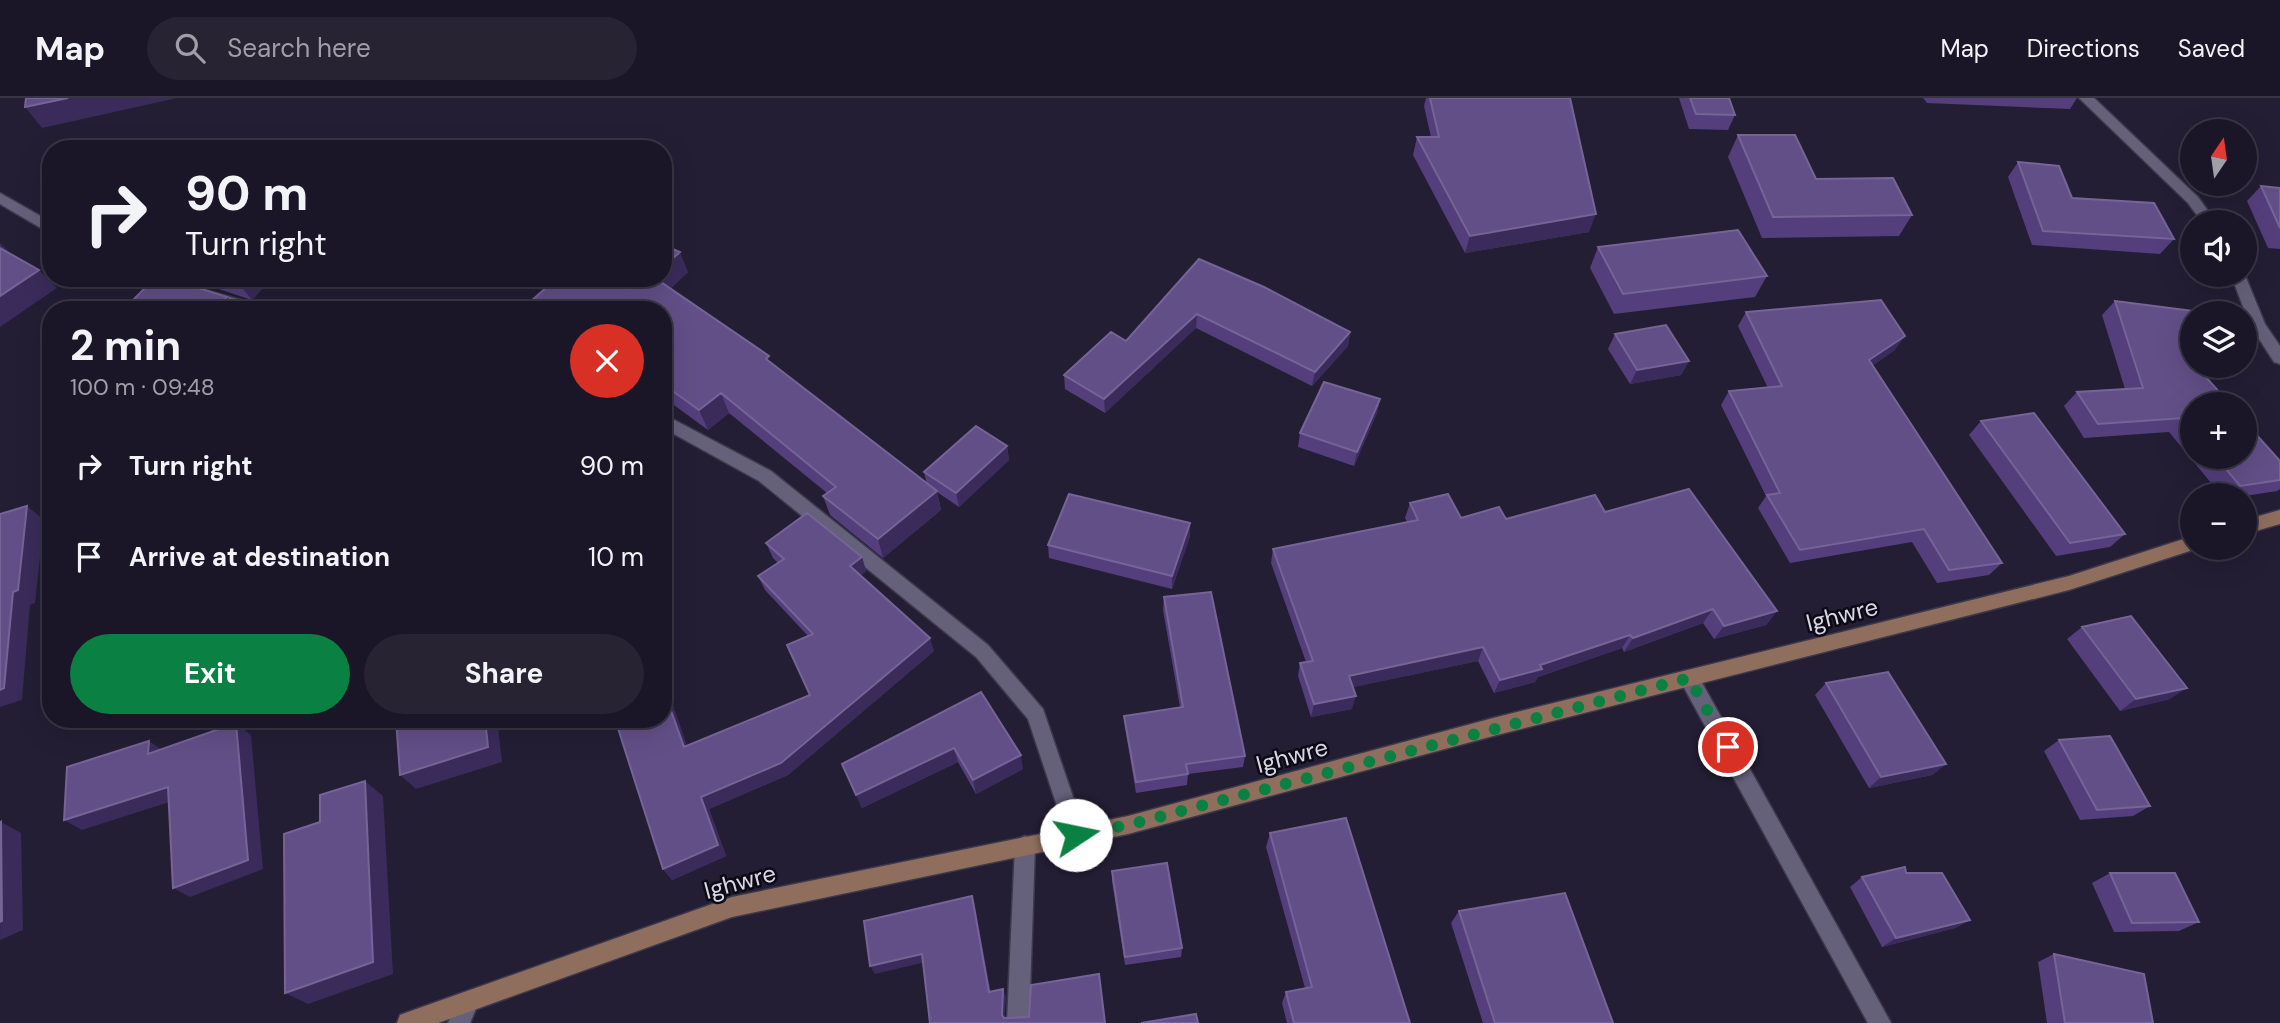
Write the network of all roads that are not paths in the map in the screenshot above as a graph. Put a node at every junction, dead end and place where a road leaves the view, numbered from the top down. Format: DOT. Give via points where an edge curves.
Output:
graph roads {
  1 [pos="2086,98"];
  2 [pos="0,198"];
  3 [pos="2200,210"];
  4 [pos="42,224"];
  5 [pos="2243,287"];
  6 [pos="188,290"];
  7 [pos="226,301"];
  8 [pos="2280,358"];
  9 [pos="672,425"];
  10 [pos="2280,517"];
  11 [pos="2257,524"];
  12 [pos="2180,547"];
  13 [pos="1689,678"];
  14 [pos="1076,835"];
  15 [pos="1025,846"];
  16 [pos="468,1002"];
  17 [pos="408,1023"];
  18 [pos="459,1023"];
  19 [pos="1018,1023"];
  20 [pos="1880,1023"];
  1 -- 3 [label="street"];
  2 -- 4 [label="street"];
  5 -- 8 [label="street" via="2258,325"];
  6 -- 7 [label="street"];
  9 -- 14 [label="street" via="765,476 982,651 1036,715"];
  10 -- 11 [label="street"];
  12 -- 13 [label="street, Ighwre" via="2069,583"];
  13 -- 14 [label="street, Ighwre"];
  13 -- 20 [label="street"];
  14 -- 15 [label="street, Ighwre"];
  15 -- 16 [label="street, Ighwre" via="732,907"];
  15 -- 19 [label="street"];
  16 -- 17 [label="street, Ighwre"];
  16 -- 18 [label="street"];
}
